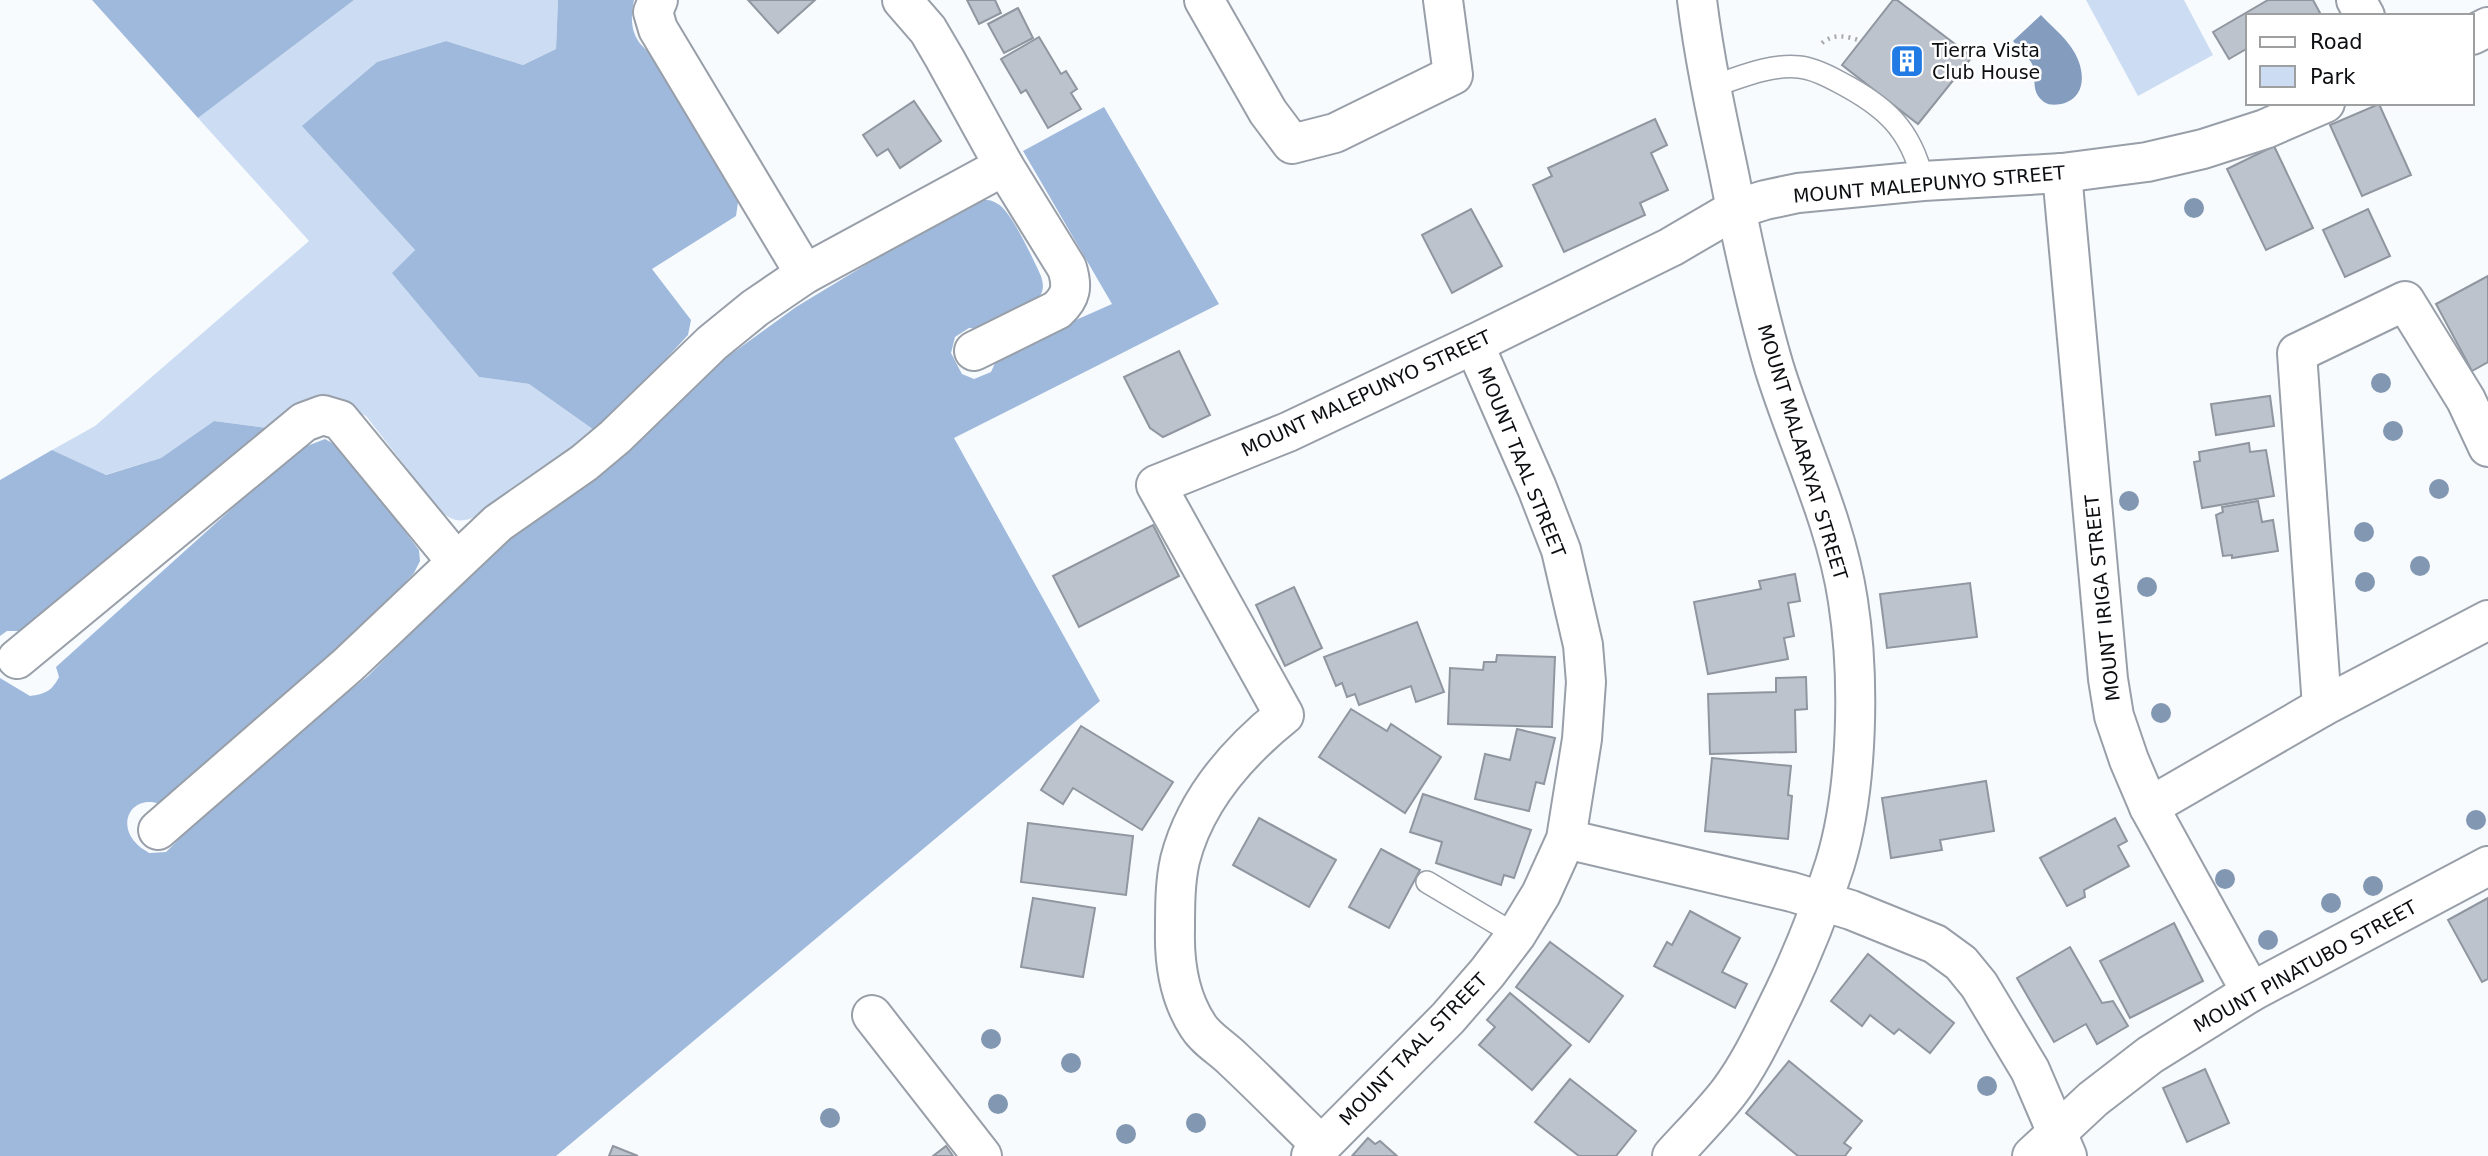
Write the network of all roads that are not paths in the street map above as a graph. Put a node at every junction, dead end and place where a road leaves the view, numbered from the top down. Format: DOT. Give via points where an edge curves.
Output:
graph roads {
  1 [pos="658,0"];
  2 [pos="902,0"];
  3 [pos="1204,0"];
  4 [pos="1443,0"];
  5 [pos="1697,0"];
  6 [pos="1710,87"];
  7 [pos="2320,105"];
  8 [pos="1004,166"];
  9 [pos="2062,173"];
  10 [pos="1923,181"];
  11 [pos="1736,209"];
  12 [pos="805,274"];
  13 [pos="1474,344"];
  14 [pos="974,351"];
  15 [pos="2488,447"];
  16 [pos="456,561"];
  17 [pos="2488,621"];
  18 [pos="17,659"];
  19 [pos="2322,707"];
  20 [pos="2150,807"];
  21 [pos="158,830"];
  22 [pos="1566,839"];
  23 [pos="2488,866"];
  24 [pos="1427,882"];
  25 [pos="1821,901"];
  26 [pos="1516,935"];
  27 [pos="2251,992"];
  28 [pos="872,1015"];
  29 [pos="2052,1148"];
  30 [pos="1316,1150"];
  31 [pos="982,1156"];
  32 [pos="1672,1156"];
  1 -- 12 [label="street" via="653,12 658,29"];
  2 -- 8 [label="street" via="946,59"];
  3 -- 4 [label="street" via="1268,112 1292,144 1335,133 1453,75"];
  5 -- 6 [label="street, MOUNT MALARAYAT STREET"];
  6 -- 10 [label="lane" via="1769,68 1799,67 1831,78 1868,97 1907,136"];
  6 -- 11 [label="street, MOUNT MALARAYAT STREET"];
  7 -- 9 [label="street, MOUNT MALEPUNYO STREET" via="2203,149"];
  8 -- 12 [label="street"];
  8 -- 14 [label="street" via="1067,268 1070,292 1057,310"];
  9 -- 10 [label="street, MOUNT MALEPUNYO STREET"];
  9 -- 20 [label="street, MOUNT IRIGA STREET" via="2108,679 2114,716"];
  10 -- 11 [label="street, MOUNT MALEPUNYO STREET" via="1798,193"];
  11 -- 13 [label="street, MOUNT MALEPUNYO STREET" via="1671,247"];
  11 -- 25 [label="street, MOUNT MALARAYAT STREET" via="1773,364 1838,555 1852,627 1855,693 1849,788 1839,846"];
  12 -- 16 [label="street" via="755,307 584,463 498,523"];
  13 -- 22 [label="street, MOUNT TAAL STREET" via="1556,538 1583,645 1582,739"];
  13 -- 30 [label="street, MOUNT MALEPUNYO STREET" via="1288,432 1156,485 1284,715 1237,759 1191,828 1180,862 1175,903 1179,981 1200,1030"];
  15 -- 19 [label="street" via="2466,400 2405,301 2297,353"];
  16 -- 18 [label="street" via="340,420 323,415 304,422"];
  16 -- 21 [label="street" via="348,666"];
  17 -- 19 [label="street"];
  19 -- 20 [label="street"];
  20 -- 27 [label="street, MOUNT IRIGA STREET"];
  22 -- 25 [label="street"];
  22 -- 26 [label="street, MOUNT TAAL STREET"];
  23 -- 27 [label="street, MOUNT PINATUBO STREET"];
  24 -- 26 [label="lane"];
  25 -- 29 [label="street" via="1935,944 1961,963 2030,1070 2044,1099"];
  25 -- 32 [label="street, MOUNT MALARAYAT STREET" via="1766,1031 1730,1090"];
  26 -- 30 [label="street, MOUNT TAAL STREET" via="1447,1017"];
  27 -- 29 [label="street, MOUNT PINATUBO STREET" via="2150,1055 2093,1099"];
  28 -- 31 [label="street"];
}
